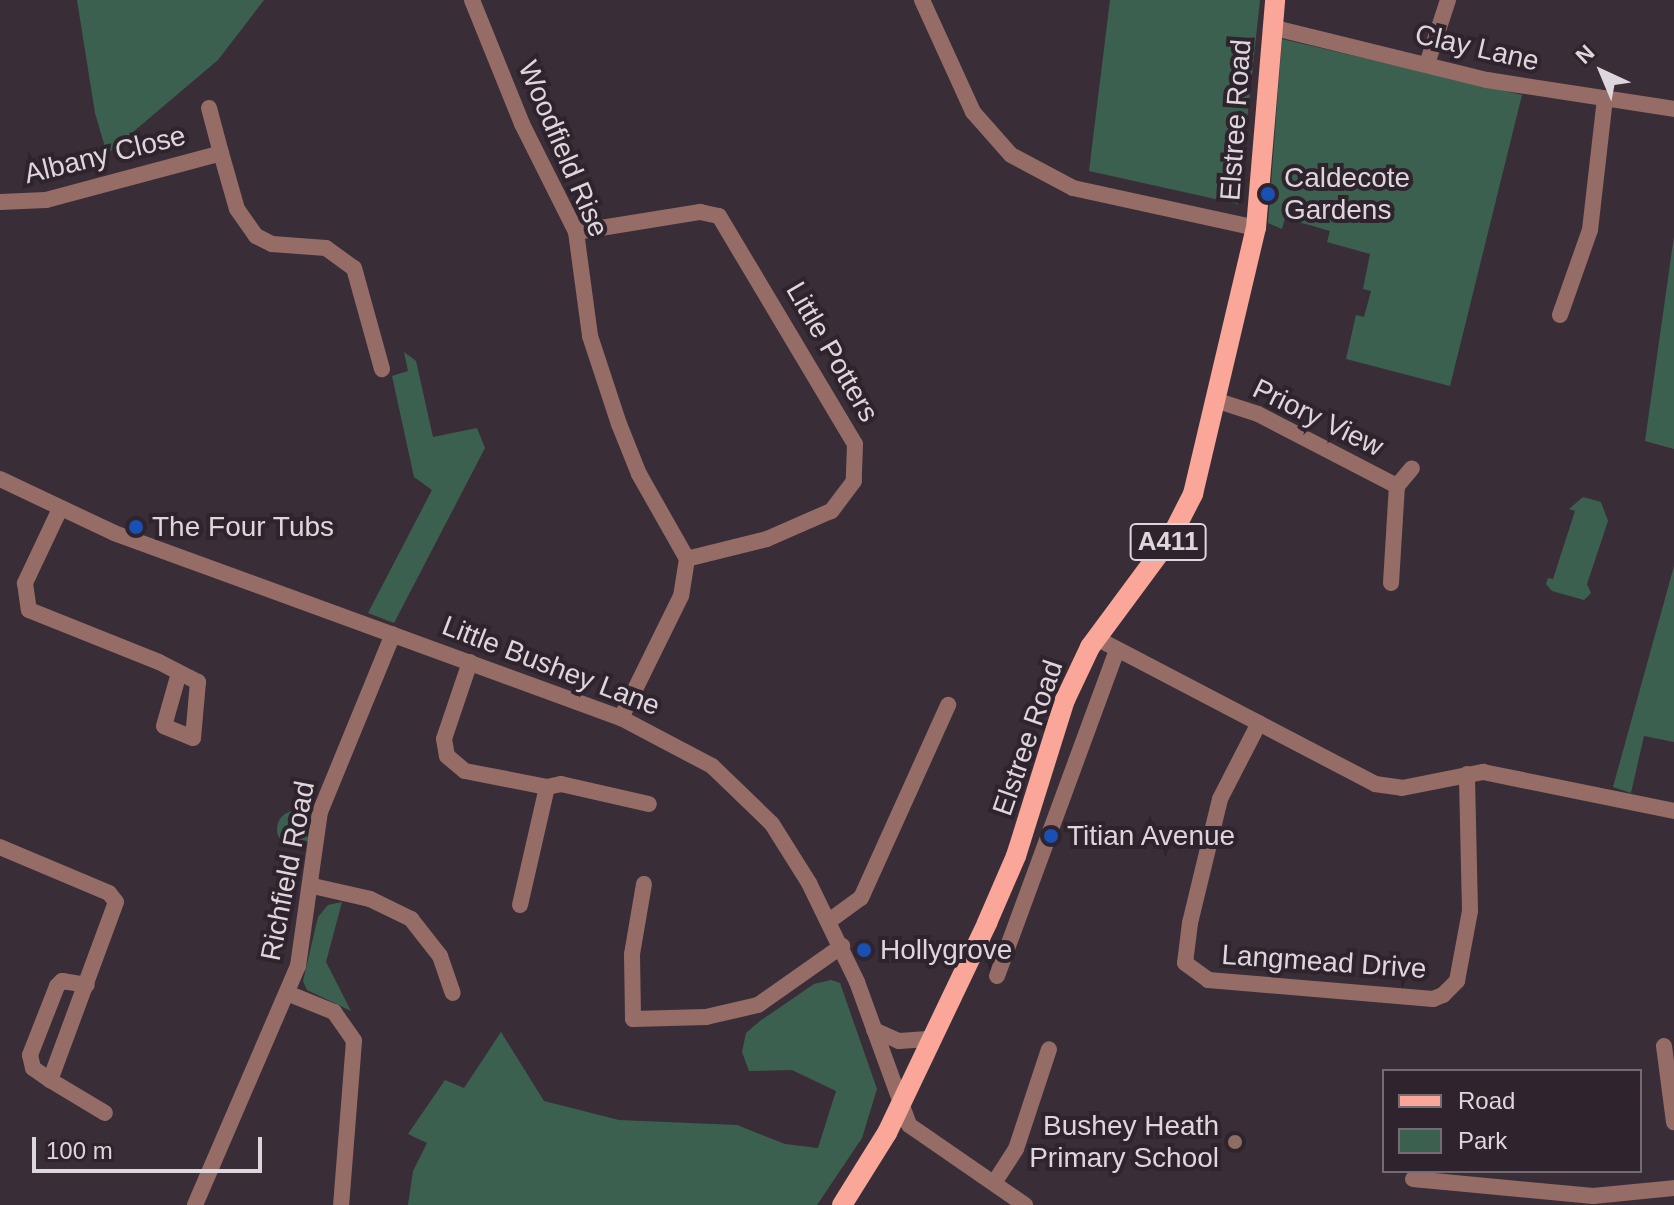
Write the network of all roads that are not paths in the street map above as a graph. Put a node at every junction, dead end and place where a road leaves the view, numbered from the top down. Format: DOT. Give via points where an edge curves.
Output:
graph roads {
  1 [pos="472,0"];
  2 [pos="922,0"];
  3 [pos="1275,0"];
  4 [pos="1448,0"];
  5 [pos="1271,27"];
  6 [pos="1427,64"];
  7 [pos="1605,99"];
  8 [pos="209,108"];
  9 [pos="1674,109"];
  10 [pos="221,153"];
  11 [pos="0,202"];
  12 [pos="1256,228"];
  13 [pos="576,232"];
  14 [pos="1560,315"];
  15 [pos="382,369"];
  16 [pos="1215,400"];
  17 [pos="1412,468"];
  18 [pos="0,479"];
  19 [pos="1397,486"];
  20 [pos="59,511"];
  21 [pos="687,559"];
  22 [pos="1391,583"];
  23 [pos="393,634"];
  24 [pos="1096,638"];
  25 [pos="1117,649"];
  26 [pos="470,662"];
  27 [pos="179,673"];
  28 [pos="948,705"];
  29 [pos="621,718"];
  30 [pos="1259,723"];
  31 [pos="1467,774"];
  32 [pos="547,787"];
  33 [pos="649,804"];
  34 [pos="1674,811"];
  35 [pos="0,847"];
  36 [pos="644,884"];
  37 [pos="313,886"];
  38 [pos="520,905"];
  39 [pos="829,921"];
  40 [pos="987,923"];
  41 [pos="1014,934"];
  42 [pos="842,946"];
  43 [pos="997,976"];
  44 [pos="87,985"];
  45 [pos="287,993"];
  46 [pos="453,993"];
  47 [pos="874,1030"];
  48 [pos="928,1039"];
  49 [pos="1664,1046"];
  50 [pos="1049,1049"];
  51 [pos="50,1080"];
  52 [pos="898,1107"];
  53 [pos="105,1113"];
  54 [pos="1674,1122"];
  55 [pos="1413,1179"];
  56 [pos="994,1183"];
  57 [pos="1674,1188"];
  58 [pos="195,1205"];
  59 [pos="341,1205"];
  60 [pos="842,1205"];
  61 [pos="1025,1205"];
  1 -- 13 [label="street, Woodfield Rise" via="522,124"];
  2 -- 12 [label="street" via="973,112 1011,155 1073,188"];
  3 -- 5 [label="main road, Elstree Road / A411"];
  4 -- 6 [label="street"];
  5 -- 6 [label="street, Clay Lane"];
  5 -- 12 [label="main road, Elstree Road / A411"];
  6 -- 7 [label="street, Clay Lane" via="1487,80"];
  7 -- 9 [label="street, Clay Lane"];
  7 -- 14 [label="street" via="1590,230"];
  8 -- 10 [label="street, Albany Close"];
  10 -- 11 [label="street, Albany Close" via="46,200"];
  10 -- 15 [label="street, Albany Close" via="237,209 256,236 272,244 326,248 354,268"];
  12 -- 16 [label="main road, Elstree Road / A411"];
  13 -- 21 [label="street, Woodfield Rise" via="590,336 609,396 639,474"];
  13 -- 21 [label="street, Little Potters" via="700,212 719,216 855,444 854,481 831,511 767,539"];
  16 -- 19 [label="street, Priory View" via="1258,414"];
  16 -- 24 [label="main road, Elstree Road / A411" via="1183,516"];
  17 -- 19 [label="street, Priory View"];
  18 -- 20 [label="street, Little Bushey Lane"];
  19 -- 22 [label="street, Priory View"];
  20 -- 23 [label="street, Little Bushey Lane"];
  20 -- 27 [label="street" via="25,583 29,610"];
  21 -- 29 [label="street" via="681,596"];
  23 -- 26 [label="street, Little Bushey Lane"];
  23 -- 37 [label="street, Richfield Road" via="325,794"];
  24 -- 25 [label="street"];
  24 -- 40 [label="main road, Elstree Road / A411" via="1065,700 1016,856"];
  25 -- 30 [label="street"];
  25 -- 41 [label="street"];
  26 -- 29 [label="street, Little Bushey Lane"];
  26 -- 32 [label="street" via="444,739 447,756 465,771"];
  28 -- 39 [label="street" via="861,898"];
  29 -- 39 [label="street, Little Bushey Lane" via="688,749 735,786 772,824"];
  30 -- 31 [label="street" via="1389,788"];
  30 -- 31 [label="street, Langmead Drive" via="1220,799 1190,923 1185,963 1208,980 1433,999 1443,995 1457,981 1470,911"];
  31 -- 34 [label="street" via="1483,772"];
  32 -- 33 [label="street" via="561,784"];
  32 -- 38 [label="street"];
  35 -- 44 [label="street" via="109,893 116,902"];
  36 -- 42 [label="street" via="632,954 633,1019 747,1009 778,994"];
  37 -- 45 [label="street, Richfield Road"];
  37 -- 46 [label="street" via="370,899 411,919 440,956"];
  39 -- 42 [label="street, Little Bushey Lane"];
  40 -- 41 [label="street"];
  40 -- 48 [label="main road, Elstree Road / A411"];
  41 -- 43 [label="street"];
  42 -- 47 [label="street, Little Bushey Lane"];
  44 -- 51 [label="street"];
  44 -- 51 [label="street" via="62,981 57,986 30,1055 33,1068"];
  45 -- 58 [label="street, Richfield Road"];
  45 -- 59 [label="street" via="334,1012 354,1041"];
  47 -- 48 [label="street" via="899,1041"];
  47 -- 52 [label="street, Little Bushey Lane"];
  48 -- 52 [label="main road, Elstree Road / A411"];
  49 -- 54 [label="street"];
  50 -- 56 [label="street" via="1016,1149"];
  51 -- 53 [label="street"];
  52 -- 56 [label="street" via="909,1125"];
  52 -- 60 [label="main road, Elstree Road / A411"];
  55 -- 57 [label="street" via="1593,1196"];
  56 -- 61 [label="street"];
}
